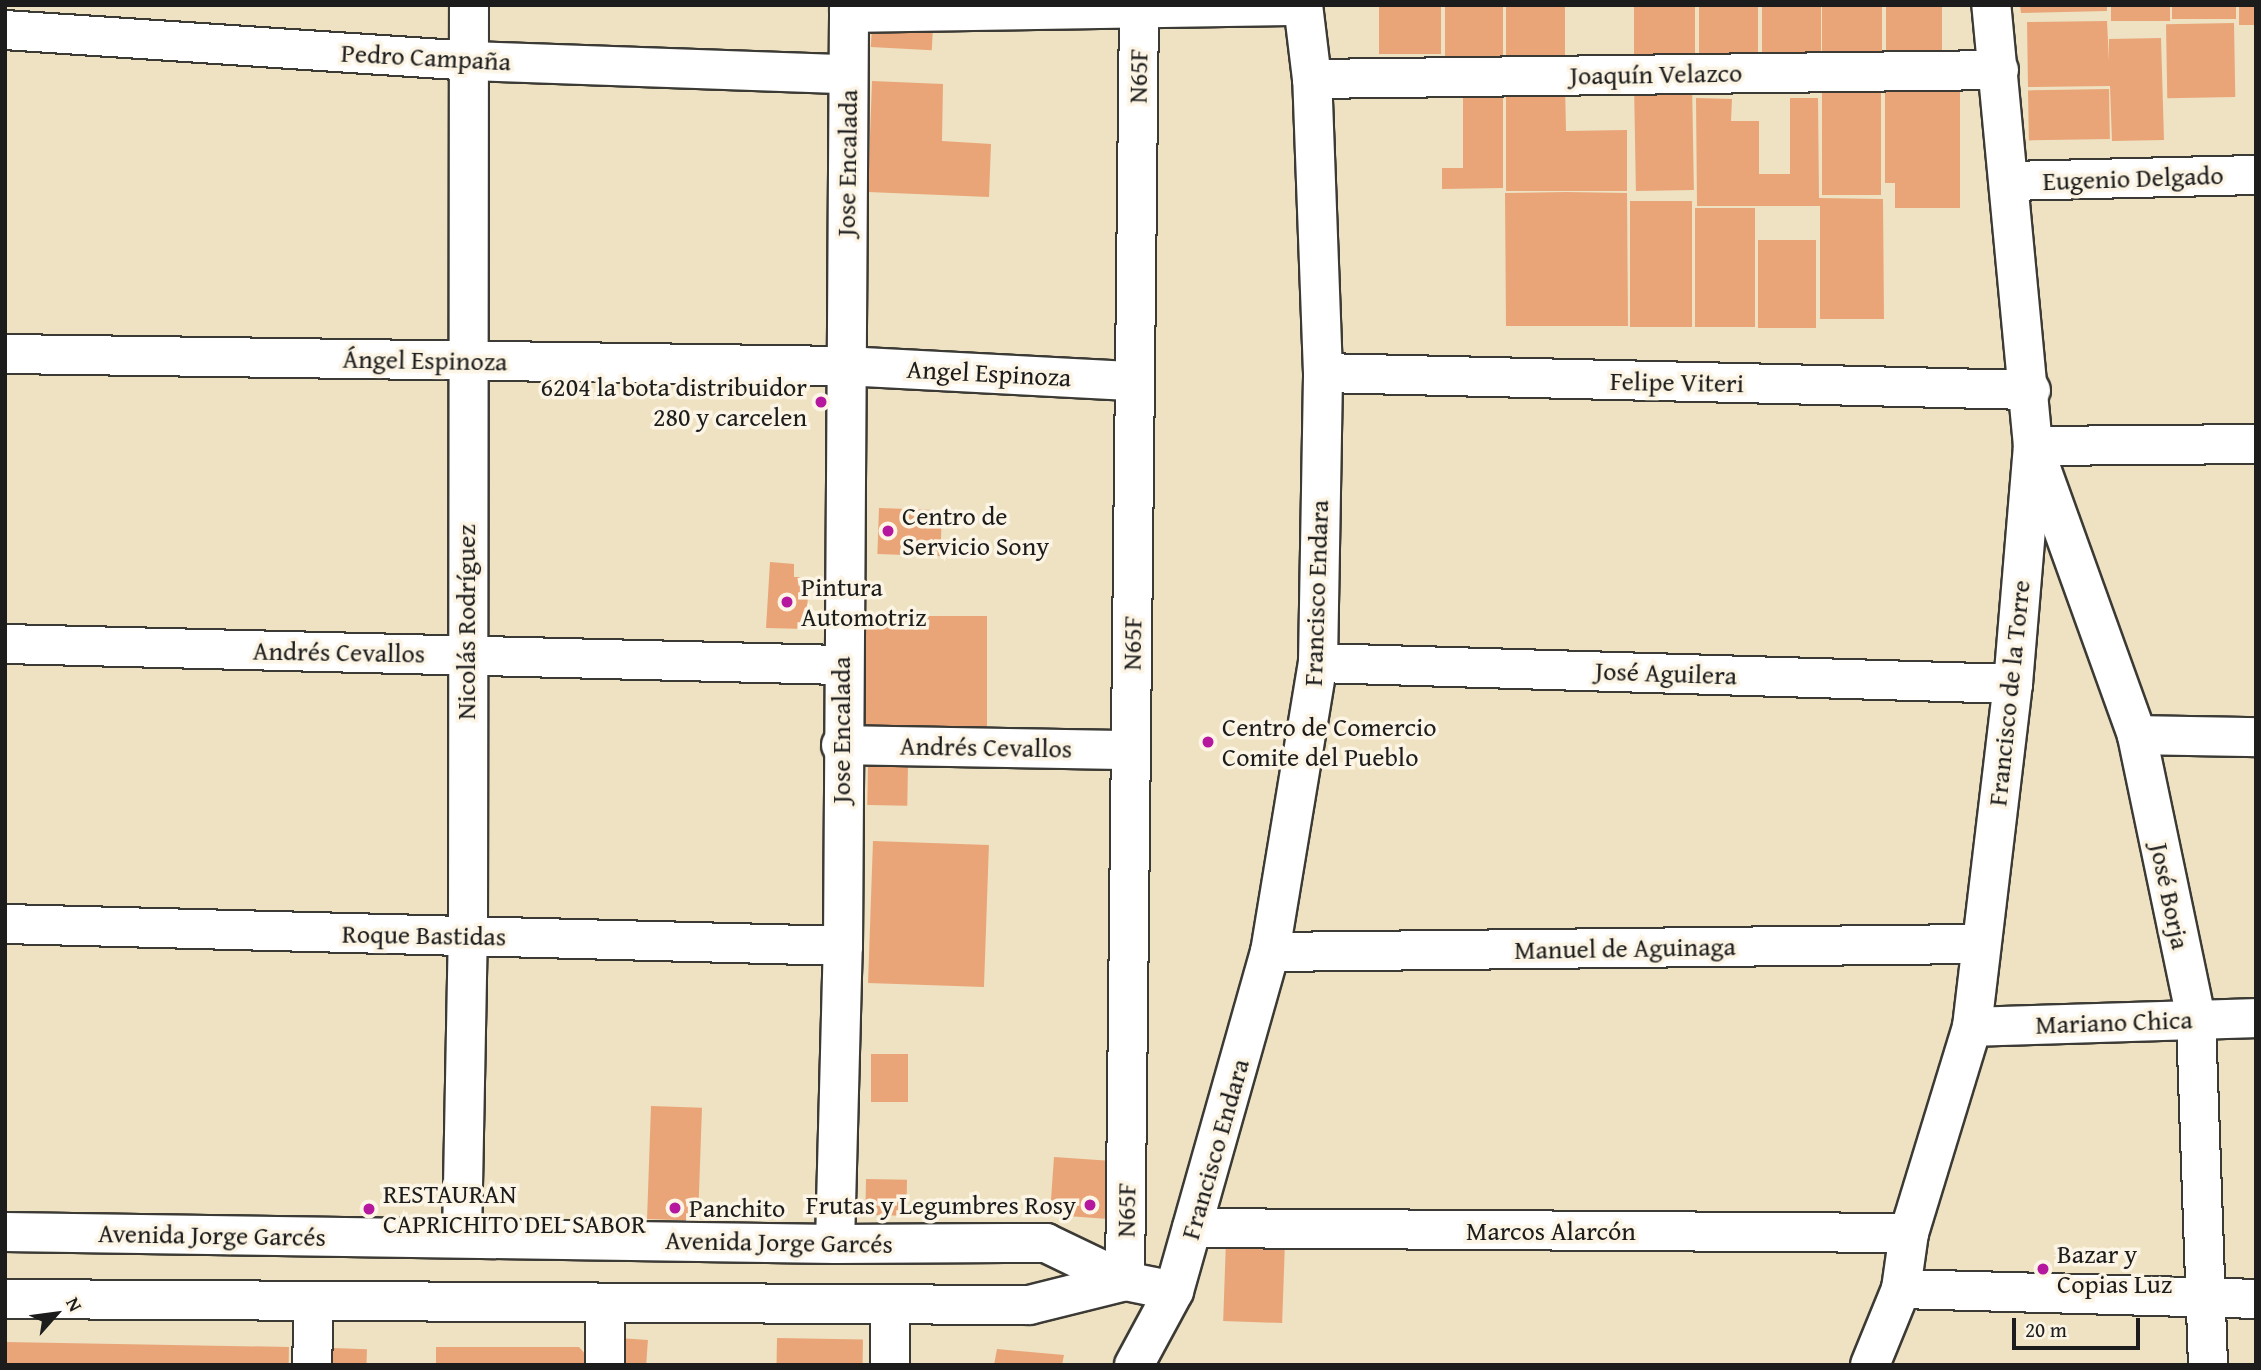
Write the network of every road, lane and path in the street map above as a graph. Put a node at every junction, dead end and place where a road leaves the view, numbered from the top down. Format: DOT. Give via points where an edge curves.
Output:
graph roads {
  1 [pos="469,5"];
  2 [pos="1991,5"];
  3 [pos="1303,6"];
  4 [pos="1139,8"];
  5 [pos="849,9"];
  6 [pos="5,30"];
  7 [pos="468,61"];
  8 [pos="1999,70"];
  9 [pos="848,74"];
  10 [pos="1312,79"];
  11 [pos="2256,175"];
  12 [pos="2010,181"];
  13 [pos="5,354"];
  14 [pos="467,360"];
  15 [pos="844,366"];
  16 [pos="1323,373"];
  17 [pos="1135,381"];
  18 [pos="2031,390"];
  19 [pos="2256,444"];
  20 [pos="2033,446"];
  21 [pos="5,644"];
  22 [pos="465,655"];
  23 [pos="1318,663"];
  24 [pos="841,665"];
  25 [pos="2013,684"];
  26 [pos="2137,736"];
  27 [pos="2256,737"];
  28 [pos="841,745"];
  29 [pos="1131,750"];
  30 [pos="5,924"];
  31 [pos="468,936"];
  32 [pos="1980,944"];
  33 [pos="843,946"];
  34 [pos="1270,952"];
  35 [pos="2196,1018"];
  36 [pos="2256,1018"];
  37 [pos="1972,1027"];
  38 [pos="1192,1228"];
  39 [pos="5,1232"];
  40 [pos="1909,1233"];
  41 [pos="462,1238"];
  42 [pos="835,1244"];
  43 [pos="1125,1281"];
  44 [pos="1901,1289"];
  45 [pos="1174,1291"];
  46 [pos="2208,1298"];
  47 [pos="5,1299"];
  48 [pos="2256,1299"];
  49 [pos="314,1302"];
  50 [pos="605,1303"];
  51 [pos="890,1306"];
  52 [pos="312,1365"];
  53 [pos="605,1365"];
  54 [pos="890,1365"];
  55 [pos="1134,1365"];
  56 [pos="1870,1365"];
  57 [pos="2208,1365"];
  1 -- 7 [label="street, Nicolás Rodríguez"];
  2 -- 8 [label="street, Francisco de la Torre"];
  3 -- 4 [label="street"];
  3 -- 10 [label="street, Francisco Endara"];
  4 -- 5 [label="street"];
  4 -- 17 [label="street, N65F"];
  5 -- 9 [label="street, Jose Encalada"];
  6 -- 7 [label="street, Pedro Campaña"];
  7 -- 9 [label="street, Pedro Campaña"];
  7 -- 14 [label="street, Nicolás Rodríguez"];
  8 -- 10 [label="street, Joaquín Velazco"];
  8 -- 12 [label="street, Francisco de la Torre"];
  9 -- 15 [label="street, Jose Encalada"];
  10 -- 16 [label="street, Francisco Endara"];
  11 -- 12 [label="street, Eugenio Delgado"];
  12 -- 18 [label="street, Francisco de la Torre"];
  13 -- 14 [label="street, Ángel Espinoza"];
  14 -- 15 [label="street, Ángel Espinoza"];
  14 -- 22 [label="street, Nicolás Rodríguez"];
  15 -- 17 [label="street, Angel Espinoza"];
  15 -- 24 [label="street, Jose Encalada"];
  16 -- 18 [label="street, Felipe Viteri"];
  16 -- 23 [label="street, Francisco Endara"];
  17 -- 29 [label="street, N65F"];
  18 -- 20 [label="street, Francisco de la Torre"];
  19 -- 20 [label="street"];
  20 -- 25 [label="street, Francisco de la Torre"];
  20 -- 26 [label="street, José Borja"];
  21 -- 22 [label="street, Andrés Cevallos"];
  22 -- 24 [label="street, Andrés Cevallos"];
  22 -- 31 [label="street, Nicolás Rodríguez"];
  23 -- 25 [label="street, José Aguilera"];
  23 -- 34 [label="street, Francisco Endara"];
  24 -- 28 [label="street, Jose Encalada"];
  25 -- 32 [label="street, Francisco de la Torre"];
  26 -- 27 [label="street"];
  26 -- 35 [label="street, José Borja"];
  28 -- 29 [label="street, Andrés Cevallos"];
  28 -- 33 [label="street, Jose Encalada"];
  29 -- 43 [label="street, N65F"];
  30 -- 31 [label="street, Roque Bastidas"];
  31 -- 33 [label="street, Roque Bastidas"];
  31 -- 41 [label="street, Nicolás Rodríguez"];
  32 -- 34 [label="street, Manuel de Aguinaga"];
  32 -- 37 [label="street, Francisco de la Torre"];
  33 -- 42 [label="street, Jose Encalada"];
  34 -- 38 [label="street, Francisco Endara"];
  35 -- 36 [label="street, Mariano Chica"];
  35 -- 37 [label="street, Mariano Chica"];
  35 -- 46 [label="street, José Borja"];
  37 -- 40 [label="street, Francisco de la Torre"];
  38 -- 40 [label="street, Marcos Alarcón"];
  38 -- 45 [label="street, Francisco Endara"];
  39 -- 41 [label="street, Avenida Jorge Garcés"];
  40 -- 44 [label="street, Francisco de la Torre"];
  41 -- 42 [label="street, Avenida Jorge Garcés"];
  42 -- 43 [label="street, Avenida Jorge Garcés" via="1046,1243"];
  43 -- 45 [label="street, Avenida Jorge Garcés"];
  43 -- 51 [label="street, Avenida Jorge Garcés" via="1029,1305"];
  44 -- 46 [label="street"];
  44 -- 56 [label="street, Francisco de la Torre"];
  45 -- 55 [label="street, Francisco Endara"];
  46 -- 48 [label="street"];
  46 -- 57 [label="street, José Borja"];
  47 -- 49 [label="street, Avenida Jorge Garcés"];
  49 -- 50 [label="street, Avenida Jorge Garcés"];
  49 -- 52 [label="street"];
  50 -- 51 [label="street, Avenida Jorge Garcés"];
  50 -- 53 [label="street"];
  51 -- 54 [label="street"];
}
